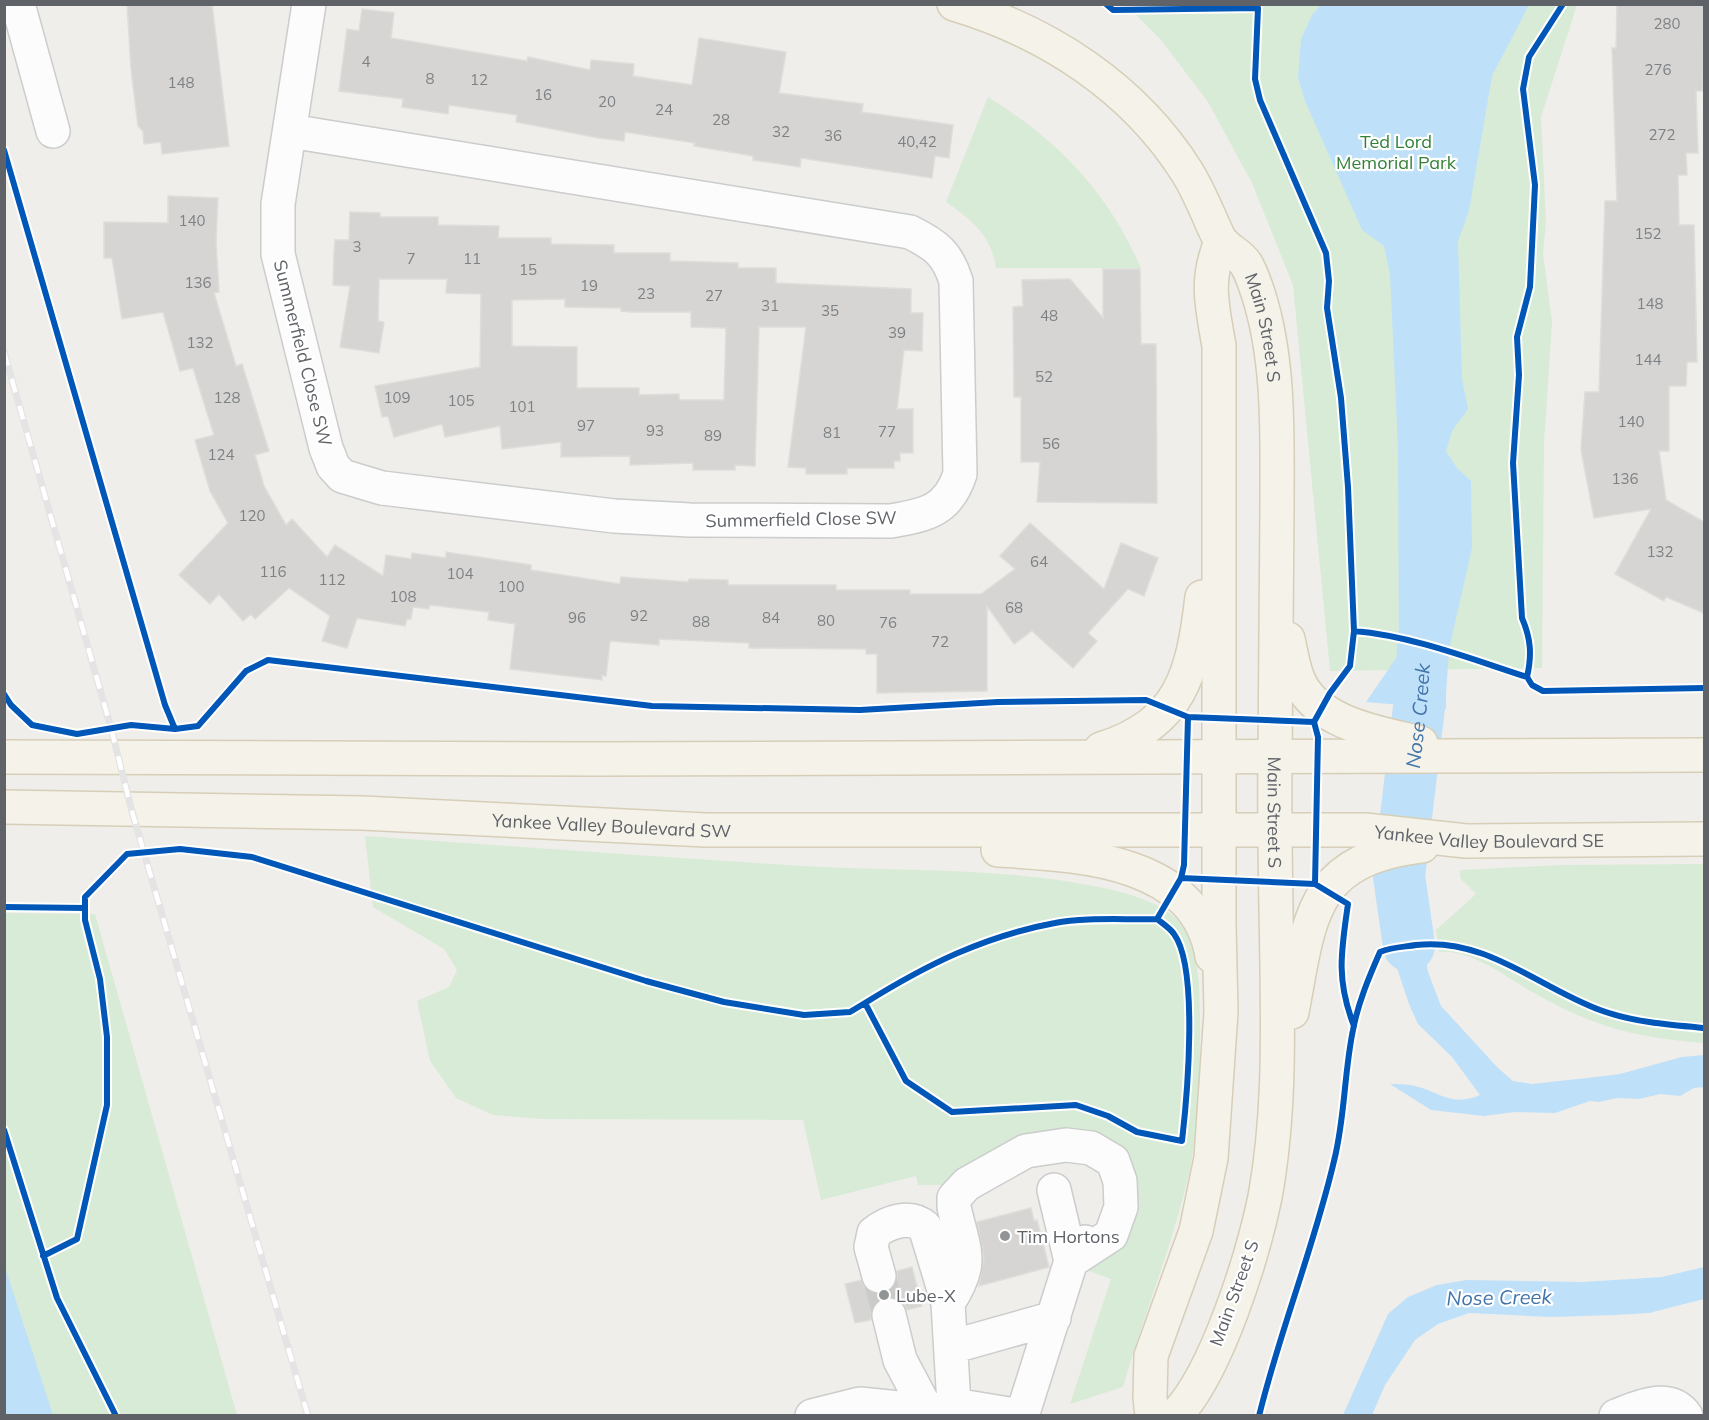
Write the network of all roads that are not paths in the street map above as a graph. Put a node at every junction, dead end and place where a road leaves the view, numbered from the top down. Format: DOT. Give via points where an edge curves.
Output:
graph roads {
  1 [pos="18,4"];
  2 [pos="309,4"];
  3 [pos="954,4"];
  4 [pos="53,131"];
  5 [pos="290,131"];
  6 [pos="1221,242"];
  7 [pos="1219,443"];
  8 [pos="1277,595"];
  9 [pos="1219,755"];
  10 [pos="1275,755"];
  11 [pos="1466,755"];
  12 [pos="1704,755"];
  13 [pos="1079,756"];
  14 [pos="4,757"];
  15 [pos="4,807"];
  16 [pos="706,830"];
  17 [pos="1219,830"];
  18 [pos="1275,830"];
  19 [pos="1704,839"];
  20 [pos="1466,841"];
  21 [pos="1221,1012"];
  22 [pos="1279,1081"];
  23 [pos="1054,1190"];
  24 [pos="1071,1260"];
  25 [pos="879,1276"];
  26 [pos="948,1303"];
  27 [pos="889,1315"];
  28 [pos="1054,1318"];
  29 [pos="951,1347"];
  30 [pos="937,1411"];
  31 [pos="812,1416"];
  32 [pos="1021,1416"];
  33 [pos="1152,1416"];
  34 [pos="1175,1416"];
  35 [pos="1616,1416"];
  36 [pos="1686,1416"];
  1 -- 4 [label="street"];
  2 -- 5 [label="street, Summerfield Close SW"];
  3 -- 6 [label="main road, Main Street S" via="1039,38 1088,67 1133,104 1188,172"];
  5 -- 5 [label="street, Summerfield Close SW" via="910,232 930,242 949,261 956,281 960,474 954,493 939,508 891,521 690,520 614,516 405,491 356,483 342,476 326,448 278,254 278,204"];
  6 -- 7 [label="main road" via="1211,265 1210,292 1219,346"];
  6 -- 8 [label="main road, Main Street S" via="1245,262 1258,294 1269,340 1275,395"];
  7 -- 9 [label="main road"];
  7 -- 13 [label="main road" via="1198,631 1183,684 1169,708 1142,731 1126,741"];
  8 -- 10 [label="main road, Main Street S"];
  8 -- 11 [label="main road" via="1298,679 1322,709 1370,730"];
  9 -- 10 [label="main road"];
  9 -- 13 [label="main road"];
  9 -- 17 [label="main road"];
  10 -- 11 [label="main road"];
  10 -- 18 [label="main road, Main Street S"];
  11 -- 12 [label="main road"];
  13 -- 14 [label="main road"];
  15 -- 16 [label="main road, Yankee Valley Boulevard SW" via="362,813"];
  16 -- 17 [label="main road, Yankee Valley Boulevard SW"];
  16 -- 21 [label="main road" via="1021,851 1136,870 1174,889 1199,920 1210,945"];
  17 -- 18 [label="main road, Yankee Valley Boulevard SW"];
  17 -- 21 [label="main road"];
  18 -- 20 [label="main road, Yankee Valley Boulevard SE" via="1365,830"];
  18 -- 22 [label="main road, Main Street S"];
  19 -- 20 [label="main road, Yankee Valley Boulevard SE"];
  20 -- 22 [label="main road" via="1407,848 1367,858 1335,878 1316,911 1301,964"];
  21 -- 33 [label="main road" via="1205,1194 1196,1231 1151,1356"];
  22 -- 34 [label="main road, Main Street S" via="1265,1196 1249,1258 1210,1359"];
  23 -- 24 [label="street"];
  24 -- 26 [label="street" via="1111,1235 1121,1207 1120,1181 1113,1161 1091,1148 1066,1144 1026,1151 967,1184 954,1198 967,1265 962,1283"];
  24 -- 28 [label="street"];
  25 -- 26 [label="street" via="871,1247 874,1233 885,1225 917,1220 925,1227"];
  26 -- 29 [label="street"];
  27 -- 30 [label="street" via="900,1360"];
  28 -- 29 [label="street"];
  28 -- 32 [label="street"];
  29 -- 30 [label="street"];
  30 -- 31 [label="street" via="860,1404"];
  30 -- 32 [label="street"];
  35 -- 36 [label="street" via="1663,1403 1675,1406"];
}
